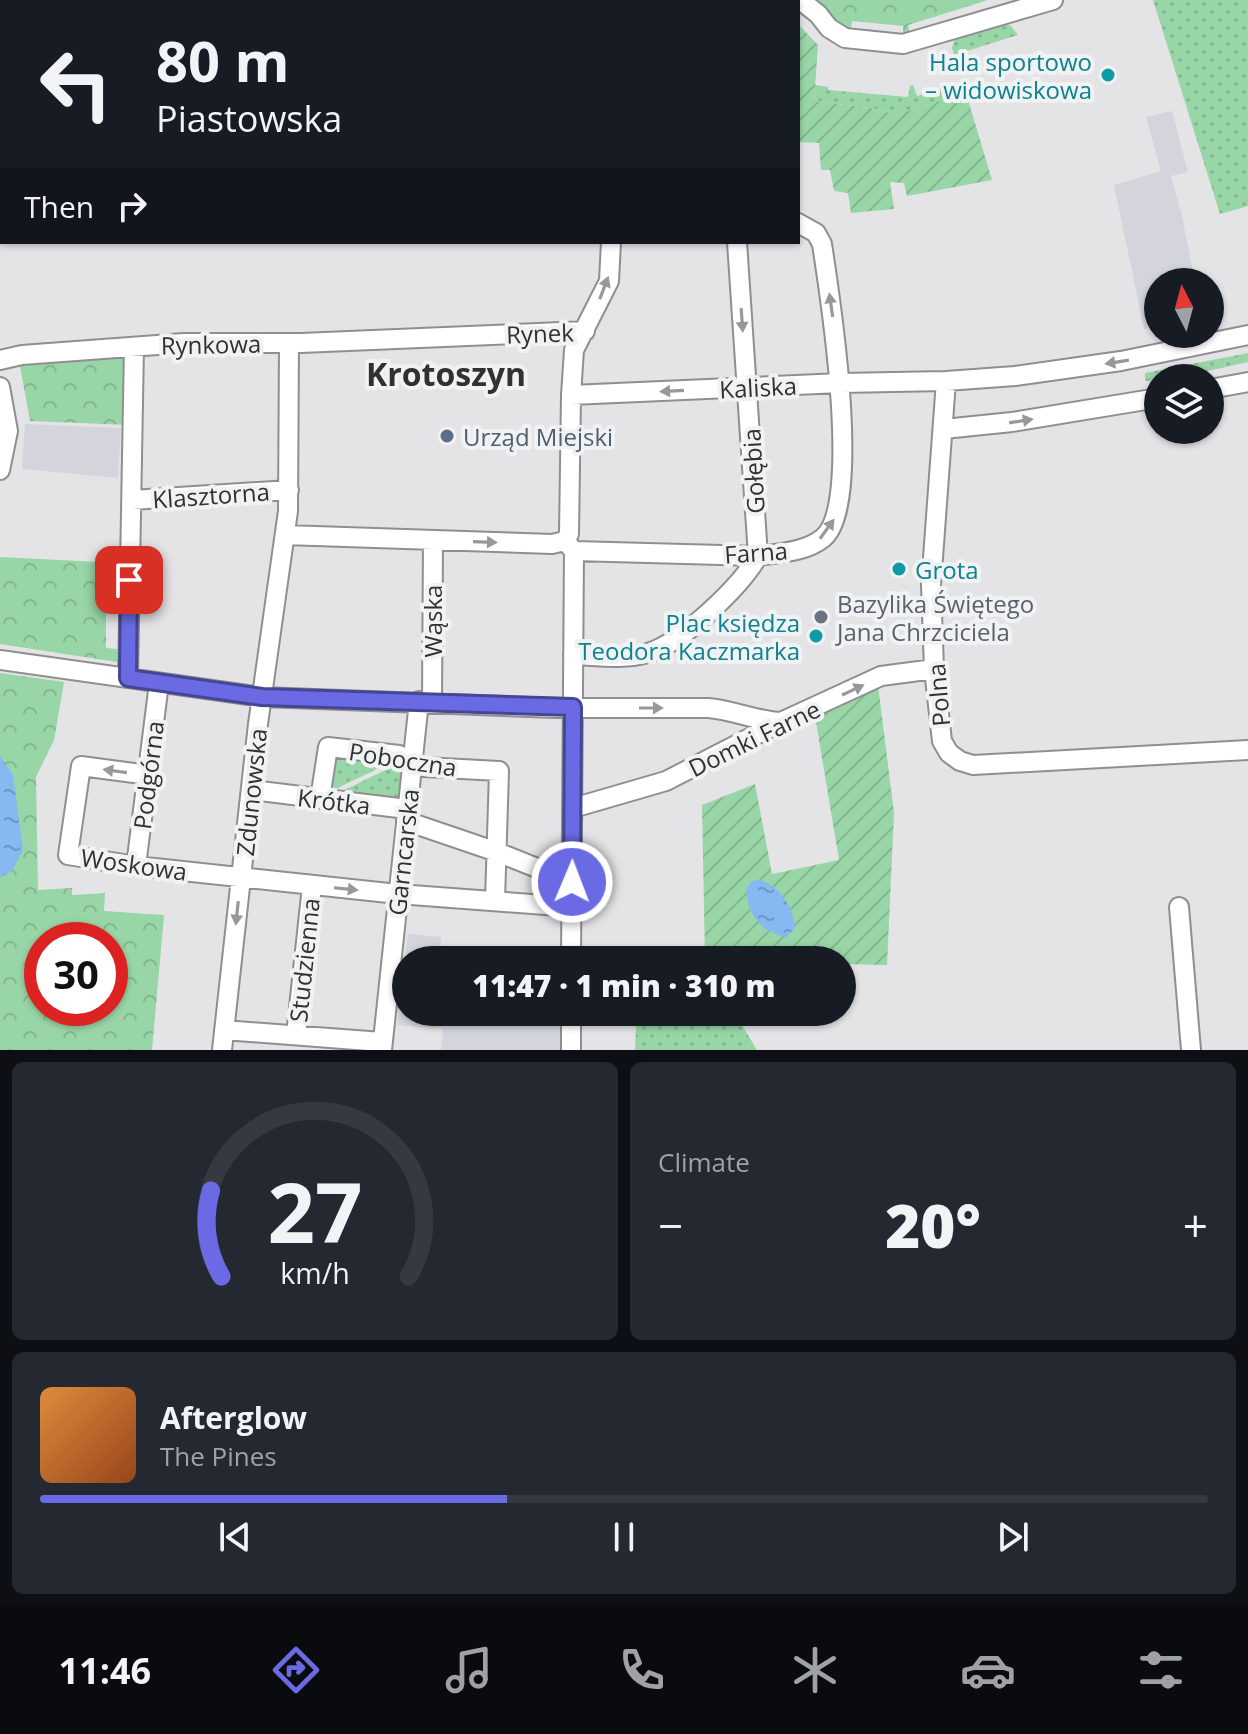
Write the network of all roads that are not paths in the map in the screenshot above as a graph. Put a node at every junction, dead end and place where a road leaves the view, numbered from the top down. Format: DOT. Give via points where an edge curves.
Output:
graph roads {
  1 [pos="800,0"];
  2 [pos="1053,0"];
  3 [pos="800,224"];
  4 [pos="611,244"];
  5 [pos="737,244"];
  6 [pos="585,331"];
  7 [pos="1248,335"];
  8 [pos="289,344"];
  9 [pos="134,347"];
  10 [pos="0,360"];
  11 [pos="946,381"];
  12 [pos="1248,382"];
  13 [pos="841,383"];
  14 [pos="1224,386"];
  15 [pos="0,387"];
  16 [pos="748,387"];
  17 [pos="571,395"];
  18 [pos="1144,400"];
  19 [pos="4,421"];
  20 [pos="944,429"];
  21 [pos="2,463"];
  22 [pos="289,490"];
  23 [pos="132,500"];
  24 [pos="285,535"];
  25 [pos="433,540"];
  26 [pos="570,546"];
  27 [pos="758,556"];
  28 [pos="573,655"];
  29 [pos="0,660"];
  30 [pos="934,669"];
  31 [pos="128,678"];
  32 [pos="159,683"];
  33 [pos="262,697"];
  34 [pos="425,702"];
  35 [pos="573,707"];
  36 [pos="781,722"];
  37 [pos="1248,750"];
  38 [pos="412,761"];
  39 [pos="149,775"];
  40 [pos="260,791"];
  41 [pos="320,799"];
  42 [pos="573,808"];
  43 [pos="407,815"];
  44 [pos="497,852"];
  45 [pos="136,866"];
  46 [pos="241,877"];
  47 [pos="572,882"];
  48 [pos="312,886"];
  49 [pos="398,894"];
  50 [pos="495,901"];
  51 [pos="572,907"];
  52 [pos="1179,907"];
  53 [pos="571,946"];
  54 [pos="571,1026"];
  55 [pos="224,1030"];
  56 [pos="296,1035"];
  57 [pos="382,1046"];
  58 [pos="222,1050"];
  59 [pos="571,1050"];
  60 [pos="1191,1050"];
  1 -- 2 [label="street" via="845,38 903,44"];
  13 -- 3 [label="street, Farna, one-way" via="822,244 816,233"];
  6 -- 4 [label="street, one-way" via="609,281"];
  5 -- 16 [label="street, Gołębia, one-way"];
  6 -- 8 [label="street, Rynek"];
  6 -- 17 [label="street, Rynek" via="574,350"];
  7 -- 11 [label="street, Kaliska, one-way" via="1121,361"];
  8 -- 9 [label="street, Rynkowa"];
  8 -- 22 [label="street"];
  9 -- 10 [label="street, Rynkowa"];
  9 -- 23 [label="street"];
  11 -- 13 [label="street, Kaliska"];
  11 -- 20 [label="street, Polna"];
  12 -- 14 [label="street"];
  13 -- 16 [label="street, Kaliska"];
  27 -- 13 [label="street, Farna, one-way" via="811,545 834,525"];
  15 -- 19 [label="street"];
  16 -- 17 [label="street, Kaliska, one-way"];
  16 -- 27 [label="street, Gołębia"];
  17 -- 26 [label="street, Rynek"];
  20 -- 18 [label="street, one-way"];
  19 -- 21 [label="street" via="8,442"];
  20 -- 30 [label="street, Polna" via="931,585"];
  22 -- 23 [label="street, Klasztorna"];
  22 -- 24 [label="street"];
  23 -- 31 [label="street"];
  24 -- 25 [label="street"];
  24 -- 33 [label="street, Zdunowska"];
  25 -- 26 [label="street, one-way"];
  25 -- 34 [label="street, Wąska"];
  26 -- 27 [label="street, Farna"];
  26 -- 28 [label="street, Rynek"];
  27 -- 28 [label="street" via="697,623 658,650"];
  28 -- 35 [label="street, Rynek"];
  29 -- 31 [label="street"];
  36 -- 30 [label="street, Domki Farne, one-way" via="881,676"];
  30 -- 37 [label="street, Polna" via="942,741 949,753 973,765"];
  31 -- 32 [label="street"];
  32 -- 33 [label="street"];
  32 -- 39 [label="street, Podgórna"];
  33 -- 34 [label="street"];
  33 -- 46 [label="street, Zdunowska"];
  34 -- 35 [label="street"];
  34 -- 38 [label="street, Garncarska"];
  35 -- 36 [label="street, one-way" via="708,708"];
  35 -- 42 [label="street, Rynek"];
  36 -- 42 [label="street, Domki Farne" via="666,781"];
  38 -- 41 [label="street, Poboczna" via="328,747"];
  38 -- 43 [label="street, Garncarska"];
  38 -- 44 [label="street, Poboczna" via="424,767 499,771"];
  39 -- 45 [label="street, Podgórna"];
  39 -- 45 [label="street, Woskowa, one-way" via="81,766 68,855"];
  40 -- 41 [label="street, Krótka"];
  41 -- 43 [label="street, Krótka"];
  42 -- 47 [label="street, Rynek"];
  43 -- 44 [label="street, Krótka"];
  43 -- 49 [label="street, Garncarska"];
  44 -- 47 [label="street, Krótka"];
  44 -- 50 [label="street"];
  45 -- 46 [label="street, Woskowa"];
  46 -- 48 [label="street, Woskowa"];
  46 -- 55 [label="street, Zdunowska, one-way"];
  47 -- 51 [label="street, Rynek"];
  48 -- 49 [label="street, Woskowa, one-way"];
  48 -- 56 [label="street, Studzienna"];
  49 -- 50 [label="street, Woskowa"];
  49 -- 57 [label="street, Garncarska"];
  50 -- 51 [label="street, Woskowa"];
  51 -- 53 [label="street, Rynek"];
  52 -- 60 [label="street"];
  54 -- 59 [label="street"];
  55 -- 56 [label="street"];
  55 -- 58 [label="street, Zdunowska"];
  56 -- 57 [label="street"];
}
